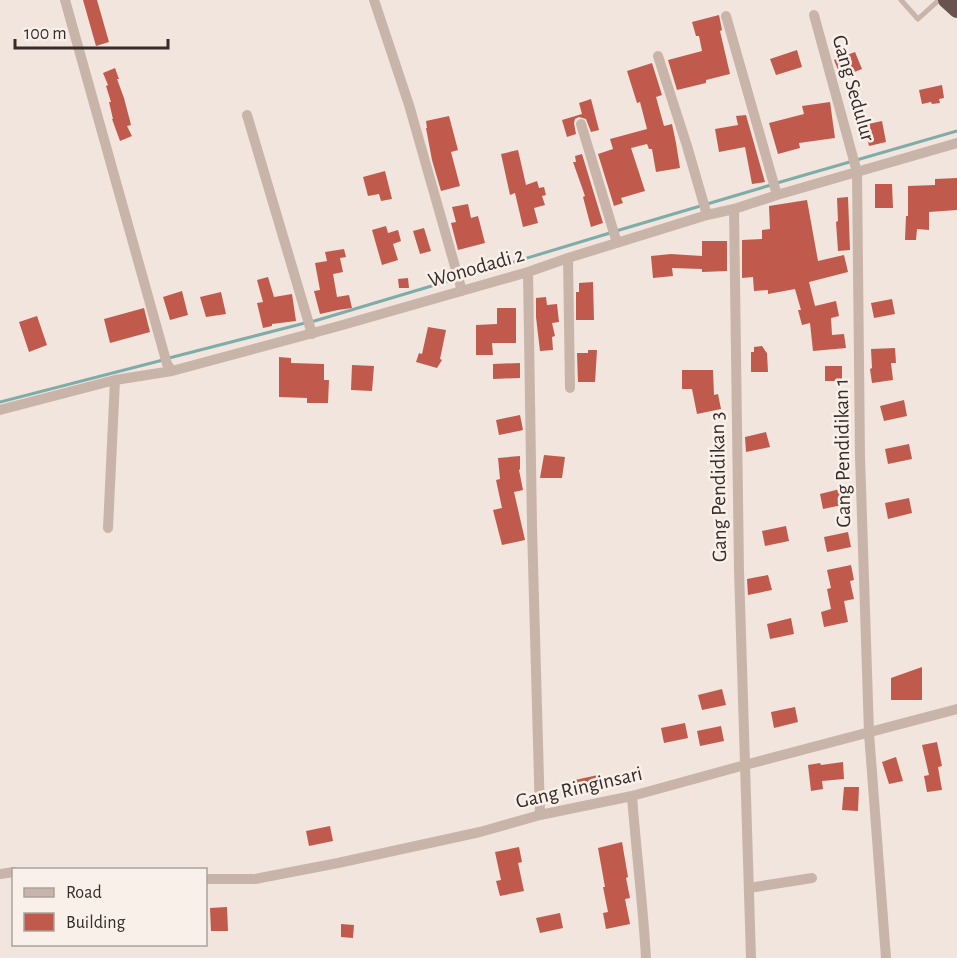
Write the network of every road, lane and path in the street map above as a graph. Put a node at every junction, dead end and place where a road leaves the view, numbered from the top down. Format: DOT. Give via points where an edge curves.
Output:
graph roads {
  1 [pos="65,0"];
  2 [pos="374,0"];
  3 [pos="901,0"];
  4 [pos="939,0"];
  5 [pos="946,0"];
  6 [pos="957,10"];
  7 [pos="814,15"];
  8 [pos="726,16"];
  9 [pos="658,56"];
  10 [pos="247,115"];
  11 [pos="581,124"];
  12 [pos="957,143"];
  13 [pos="858,172"];
  14 [pos="777,195"];
  15 [pos="734,209"];
  16 [pos="707,215"];
  17 [pos="617,243"];
  18 [pos="568,258"];
  19 [pos="528,272"];
  20 [pos="462,291"];
  21 [pos="311,332"];
  22 [pos="169,367"];
  23 [pos="115,380"];
  24 [pos="570,388"];
  25 [pos="0,410"];
  26 [pos="108,528"];
  27 [pos="957,710"];
  28 [pos="869,733"];
  29 [pos="745,765"];
  30 [pos="632,796"];
  31 [pos="540,815"];
  32 [pos="812,878"];
  33 [pos="207,879"];
  34 [pos="749,888"];
  35 [pos="646,958"];
  36 [pos="751,958"];
  37 [pos="886,958"];
  1 -- 22 [label="street"];
  2 -- 20 [label="street" via="409,105"];
  3 -- 4 [label="lane" via="918,19"];
  5 -- 6 [label="highway"];
  7 -- 13 [label="street, Gang Sedulur"];
  8 -- 14 [label="street"];
  9 -- 16 [label="street"];
  10 -- 21 [label="street"];
  11 -- 17 [label="street"];
  12 -- 13 [label="street, Wonodadi 2"];
  13 -- 14 [label="street, Wonodadi 2"];
  13 -- 28 [label="street, Gang Pendidikan 1" via="860,456"];
  14 -- 15 [label="street, Wonodadi 2"];
  15 -- 16 [label="street, Wonodadi 2"];
  15 -- 29 [label="street, Gang Pendidikan 3"];
  16 -- 17 [label="street, Wonodadi 2"];
  17 -- 18 [label="street, Wonodadi 2"];
  18 -- 19 [label="street, Wonodadi 2"];
  18 -- 24 [label="street"];
  19 -- 20 [label="street, Wonodadi 2"];
  19 -- 31 [label="street"];
  20 -- 21 [label="street, Wonodadi 2"];
  21 -- 22 [label="street, Wonodadi 2"];
  22 -- 23 [label="street, Wonodadi 2"];
  23 -- 25 [label="street, Wonodadi 2"];
  23 -- 26 [label="street"];
  27 -- 28 [label="street, Gang Ringinsari"];
  28 -- 29 [label="street, Gang Ringinsari"];
  28 -- 37 [label="street, Gang Pendidikan 1"];
  29 -- 30 [label="street, Gang Ringinsari"];
  29 -- 34 [label="street, Gang Pendidikan 3"];
  30 -- 31 [label="street, Gang Ringinsari"];
  30 -- 35 [label="street"];
  31 -- 33 [label="street, Gang Ringinsari" via="480,832 255,879"];
  32 -- 34 [label="street"];
  34 -- 36 [label="street, Gang Pendidikan 3"];
}
